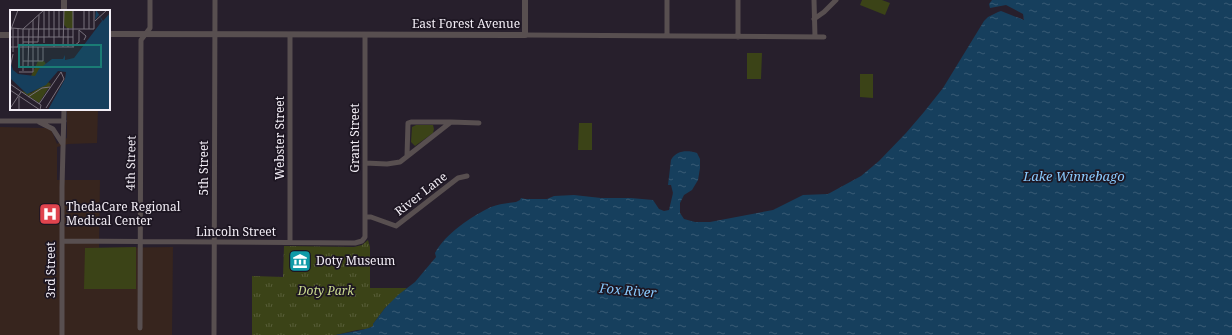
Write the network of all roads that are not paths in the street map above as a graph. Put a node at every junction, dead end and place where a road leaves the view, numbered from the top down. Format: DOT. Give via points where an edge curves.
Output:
graph roads {
  1 [pos="150,0"];
  2 [pos="214,0"];
  3 [pos="525,0"];
  4 [pos="667,0"];
  5 [pos="738,0"];
  6 [pos="814,0"];
  7 [pos="836,0"];
  8 [pos="814,19"];
  9 [pos="110,34"];
  10 [pos="145,35"];
  11 [pos="214,35"];
  12 [pos="290,35"];
  13 [pos="365,35"];
  14 [pos="525,35"];
  15 [pos="667,36"];
  16 [pos="738,36"];
  17 [pos="814,37"];
  18 [pos="824,37"];
  19 [pos="64,110"];
  20 [pos="0,121"];
  21 [pos="34,121"];
  22 [pos="64,121"];
  23 [pos="451,122"];
  24 [pos="479,123"];
  25 [pos="62,143"];
  26 [pos="407,156"];
  27 [pos="365,163"];
  28 [pos="467,176"];
  29 [pos="365,217"];
  30 [pos="62,241"];
  31 [pos="140,241"];
  32 [pos="362,241"];
  33 [pos="214,242"];
  34 [pos="290,242"];
  35 [pos="140,328"];
  36 [pos="62,335"];
  37 [pos="214,335"];
  1 -- 10 [label="street, 4th Street" via="150,28"];
  2 -- 11 [label="street, 5th Street"];
  3 -- 14 [label="street"];
  4 -- 15 [label="street"];
  5 -- 16 [label="street"];
  6 -- 8 [label="street"];
  7 -- 8 [label="street"];
  8 -- 17 [label="street"];
  9 -- 10 [label="street, East Forest Avenue"];
  10 -- 11 [label="street, East Forest Avenue"];
  10 -- 31 [label="street, 4th Street" via="141,40"];
  11 -- 12 [label="street, East Forest Avenue"];
  11 -- 33 [label="street, 5th Street"];
  12 -- 13 [label="street, East Forest Avenue"];
  12 -- 34 [label="street, Webster Street"];
  13 -- 14 [label="street, East Forest Avenue"];
  13 -- 27 [label="street, Grant Street"];
  14 -- 15 [label="street, East Forest Avenue"];
  15 -- 16 [label="street, East Forest Avenue"];
  16 -- 17 [label="street, East Forest Avenue"];
  17 -- 18 [label="street, East Forest Avenue"];
  19 -- 22 [label="street, 3rd Street"];
  20 -- 21 [label="street"];
  21 -- 22 [label="street"];
  21 -- 25 [label="street" via="53,129"];
  22 -- 25 [label="street, 3rd Street"];
  23 -- 24 [label="street"];
  23 -- 26 [label="street"];
  23 -- 26 [label="street" via="408,123"];
  25 -- 30 [label="street, 3rd Street"];
  26 -- 27 [label="street" via="393,164"];
  27 -- 29 [label="street, Grant Street"];
  28 -- 29 [label="street, River Lane" via="458,178 398,225 393,226"];
  29 -- 32 [label="street, Grant Street" via="365,237"];
  30 -- 31 [label="street, Lincoln Street"];
  30 -- 36 [label="street, 3rd Street"];
  31 -- 33 [label="street, Lincoln Street"];
  31 -- 35 [label="street, 4th Street"];
  32 -- 34 [label="street, Lincoln Street"];
  33 -- 34 [label="street, Lincoln Street"];
  33 -- 37 [label="street, 5th Street"];
}
